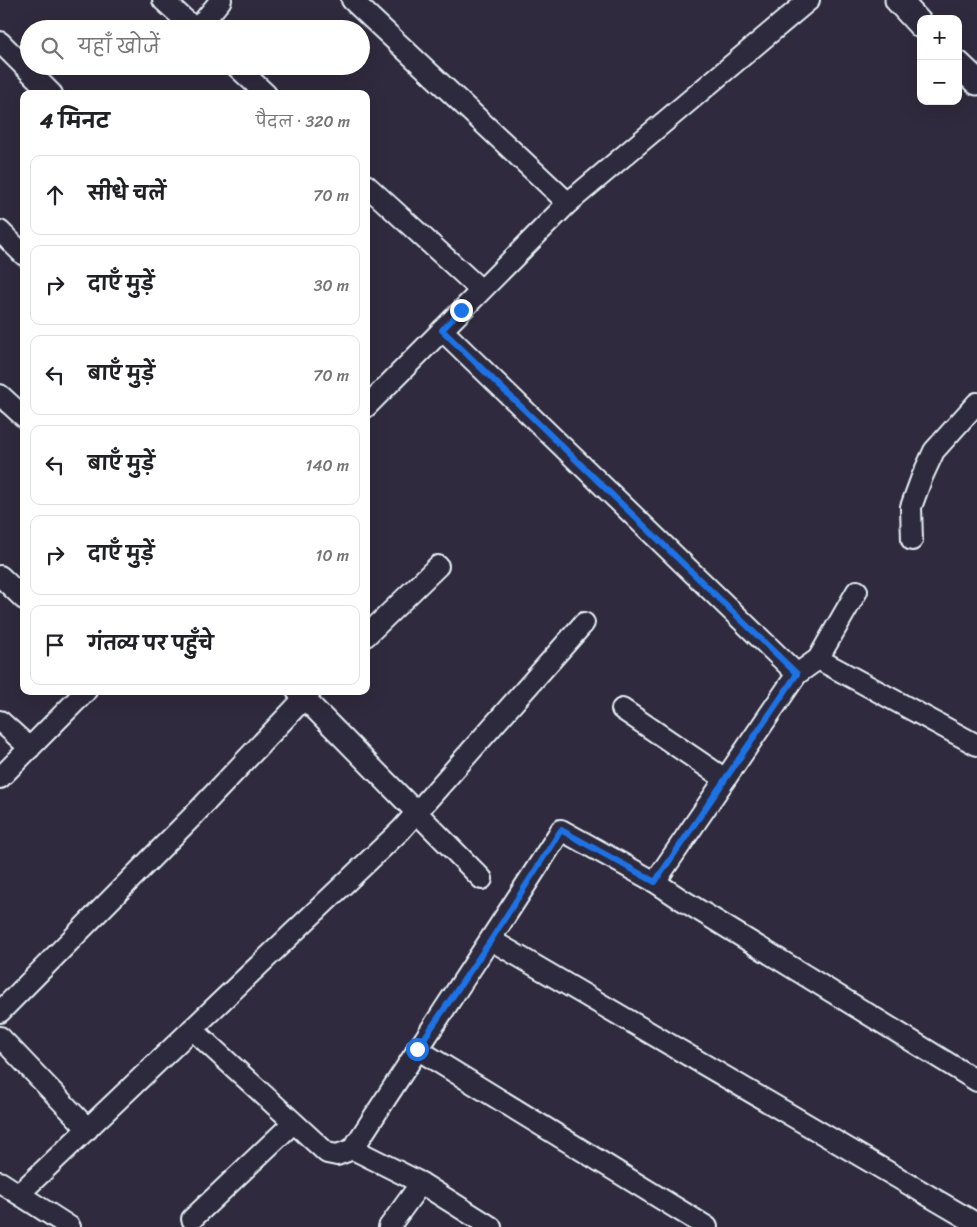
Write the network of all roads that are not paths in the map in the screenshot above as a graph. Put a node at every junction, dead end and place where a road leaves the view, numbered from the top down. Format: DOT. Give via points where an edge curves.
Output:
graph roads {
  1 [pos="163,0"];
  2 [pos="221,0"];
  3 [pos="352,0"];
  4 [pos="809,0"];
  5 [pos="898,0"];
  6 [pos="186,20"];
  7 [pos="204,20"];
  8 [pos="917,21"];
  9 [pos="0,42"];
  10 [pos="20,62"];
  11 [pos="962,68"];
  12 [pos="33,75"];
  13 [pos="246,75"];
  14 [pos="977,82"];
  15 [pos="48,90"];
  16 [pos="262,90"];
  17 [pos="370,189"];
  18 [pos="568,203"];
  19 [pos="0,231"];
  20 [pos="20,251"];
  21 [pos="481,290"];
  22 [pos="442,330"];
  23 [pos="0,395"];
  24 [pos="370,398"];
  25 [pos="977,403"];
  26 [pos="20,413"];
  27 [pos="912,540"];
  28 [pos="438,566"];
  29 [pos="0,576"];
  30 [pos="857,591"];
  31 [pos="20,595"];
  32 [pos="584,623"];
  33 [pos="370,632"];
  34 [pos="818,659"];
  35 [pos="797,674"];
  36 [pos="82,695"];
  37 [pos="303,695"];
  38 [pos="305,695"];
  39 [pos="622,709"];
  40 [pos="0,721"];
  41 [pos="977,745"];
  42 [pos="30,748"];
  43 [pos="0,778"];
  44 [pos="725,779"];
  45 [pos="416,813"];
  46 [pos="482,879"];
  47 [pos="655,882"];
  48 [pos="491,940"];
  49 [pos="0,1012"];
  50 [pos="192,1029"];
  51 [pos="0,1037"];
  52 [pos="417,1049"];
  53 [pos="977,1080"];
  54 [pos="293,1122"];
  55 [pos="88,1129"];
  56 [pos="354,1149"];
  57 [pos="0,1182"];
  58 [pos="421,1183"];
  59 [pos="19,1194"];
  60 [pos="192,1219"];
  61 [pos="977,1224"];
  62 [pos="70,1227"];
  63 [pos="389,1227"];
  64 [pos="490,1227"];
  65 [pos="707,1227"];
  1 -- 6 [label="street"];
  2 -- 7 [label="street"];
  3 -- 18 [label="street"];
  4 -- 18 [label="street"];
  5 -- 8 [label="street"];
  9 -- 10 [label="street"];
  11 -- 14 [label="street"];
  12 -- 15 [label="street"];
  13 -- 16 [label="street"];
  17 -- 21 [label="street"];
  18 -- 21 [label="street"];
  19 -- 20 [label="street"];
  21 -- 22 [label="street"];
  22 -- 24 [label="street"];
  22 -- 35 [label="street"];
  23 -- 26 [label="street"];
  25 -- 27 [label="street" via="934,451 911,507"];
  28 -- 33 [label="street"];
  29 -- 31 [label="street"];
  30 -- 34 [label="street"];
  32 -- 45 [label="street"];
  34 -- 35 [label="street"];
  34 -- 41 [label="street"];
  35 -- 44 [label="street"];
  36 -- 42 [label="street"];
  37 -- 49 [label="street" via="193,816"];
  38 -- 45 [label="street"];
  39 -- 44 [label="street"];
  40 -- 42 [label="street"];
  42 -- 43 [label="street"];
  44 -- 47 [label="street"];
  45 -- 46 [label="street"];
  45 -- 50 [label="street" via="402,830"];
  47 -- 48 [label="street" via="561,830"];
  47 -- 53 [label="street"];
  48 -- 52 [label="street"];
  48 -- 61 [label="street"];
  50 -- 54 [label="street"];
  50 -- 55 [label="street"];
  51 -- 55 [label="street"];
  52 -- 56 [label="street"];
  52 -- 65 [label="street"];
  54 -- 56 [label="street" via="326,1153 337,1155"];
  54 -- 60 [label="street"];
  55 -- 59 [label="street"];
  56 -- 58 [label="street"];
  57 -- 59 [label="street"];
  58 -- 63 [label="street"];
  58 -- 64 [label="street"];
  59 -- 62 [label="street"];
}
